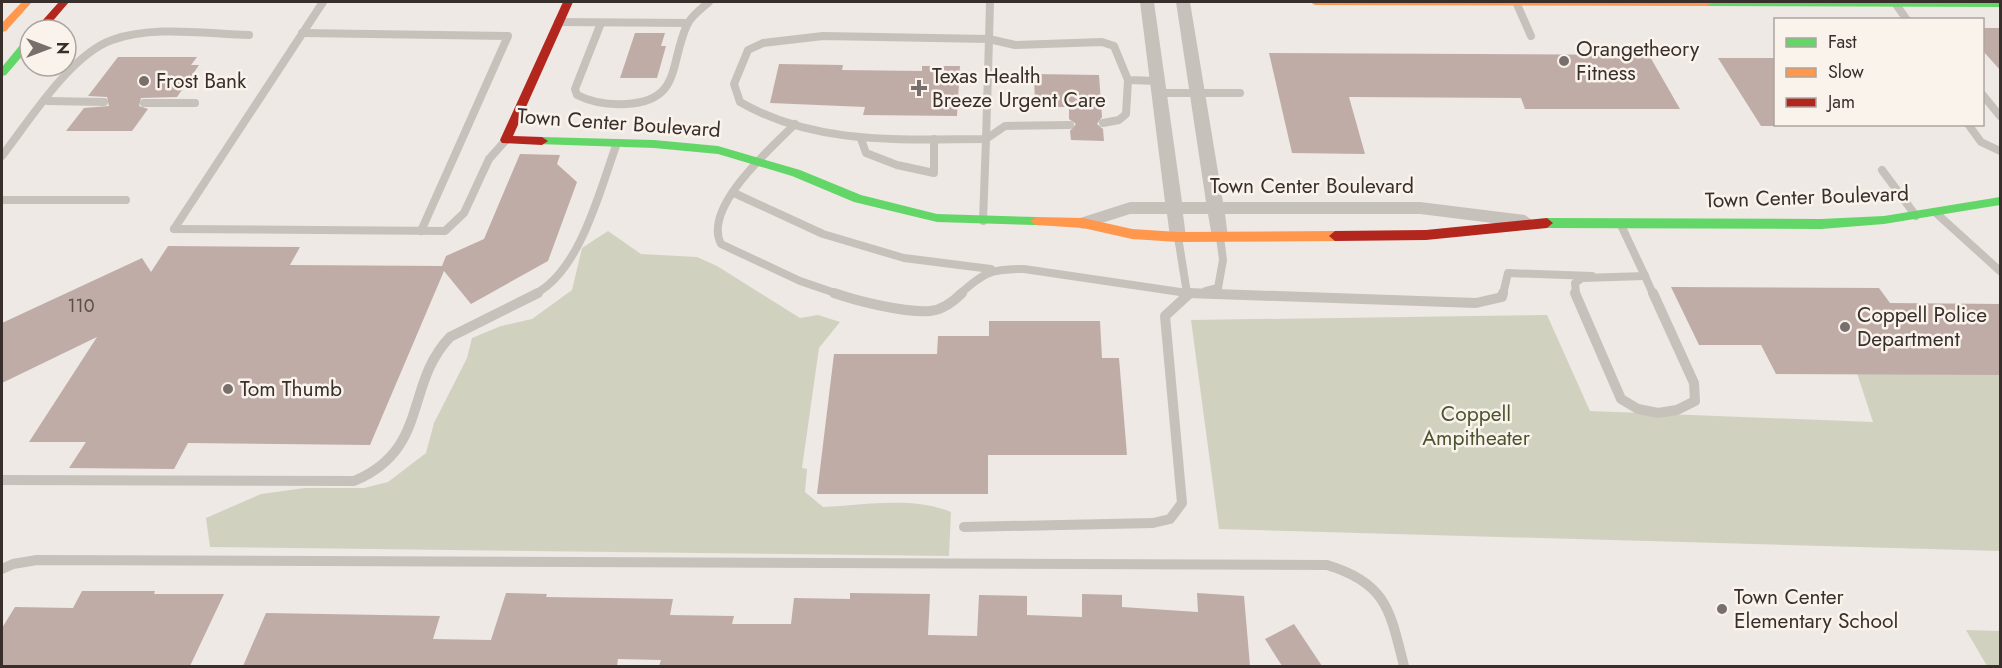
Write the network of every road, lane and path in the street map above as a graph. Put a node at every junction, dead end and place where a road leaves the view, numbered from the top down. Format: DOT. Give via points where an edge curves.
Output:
graph roads {
  1 [pos="27,2"];
  2 [pos="64,2"];
  3 [pos="323,2"];
  4 [pos="568,2"];
  5 [pos="709,2"];
  6 [pos="990,2"];
  7 [pos="1147,2"];
  8 [pos="1183,2"];
  9 [pos="1315,2"];
  10 [pos="1516,2"];
  11 [pos="1894,2"];
  12 [pos="2001,4"];
  13 [pos="50,18"];
  14 [pos="1906,18"];
  15 [pos="558,22"];
  16 [pos="601,23"];
  17 [pos="688,23"];
  18 [pos="2,29"];
  19 [pos="302,33"];
  20 [pos="249,35"];
  21 [pos="1531,36"];
  22 [pos="989,39"];
  23 [pos="18,54"];
  24 [pos="2,73"];
  25 [pos="1128,80"];
  26 [pos="1158,87"];
  27 [pos="1197,93"];
  28 [pos="1240,93"];
  29 [pos="1984,95"];
  30 [pos="48,100"];
  31 [pos="104,102"];
  32 [pos="144,103"];
  33 [pos="195,104"];
  34 [pos="1997,108"];
  35 [pos="2001,116"];
  36 [pos="1103,123"];
  37 [pos="795,124"];
  38 [pos="1070,125"];
  39 [pos="1970,126"];
  40 [pos="861,139"];
  41 [pos="933,139"];
  42 [pos="987,139"];
  43 [pos="506,140"];
  44 [pos="617,143"];
  45 [pos="2001,151"];
  46 [pos="2,156"];
  47 [pos="757,160"];
  48 [pos="1882,170"];
  49 [pos="734,193"];
  50 [pos="2,200"];
  51 [pos="126,200"];
  52 [pos="2001,201"];
  53 [pos="1174,208"];
  54 [pos="1215,208"];
  55 [pos="1936,213"];
  56 [pos="1917,216"];
  57 [pos="983,221"];
  58 [pos="1083,223"];
  59 [pos="1542,223"];
  60 [pos="1620,223"];
  61 [pos="421,231"];
  62 [pos="1178,237"];
  63 [pos="1220,237"];
  64 [pos="995,270"];
  65 [pos="2001,271"];
  66 [pos="1592,276"];
  67 [pos="1645,276"];
  68 [pos="1187,293"];
  69 [pos="2,480"];
  70 [pos="964,527"];
  71 [pos="2,569"];
  72 [pos="1404,666"];
  1 -- 18 [label="street"];
  2 -- 13 [label="street"];
  3 -- 19 [label="lane"];
  4 -- 15 [label="street, Town Center Boulevard"];
  5 -- 17 [label="lane"];
  6 -- 22 [label="lane"];
  7 -- 26 [label="street"];
  8 -- 27 [label="street"];
  9 -- 10 [label="street"];
  10 -- 11 [label="street"];
  10 -- 21 [label="lane"];
  11 -- 12 [label="street"];
  11 -- 14 [label="lane"];
  15 -- 16 [label="lane"];
  15 -- 43 [label="street, Town Center Boulevard"];
  16 -- 17 [label="lane"];
  16 -- 17 [label="lane" via="575,89 577,95 589,102 635,105 664,95"];
  19 -- 61 [label="lane" via="508,36"];
  19 -- 61 [label="lane" via="174,229"];
  20 -- 30 [label="lane" via="137,35 111,40 89,52"];
  22 -- 25 [label="lane" via="1000,44 1027,45 1102,42 1114,46"];
  22 -- 37 [label="lane" via="857,36 761,42 748,50 740,64 734,84 740,102 761,114"];
  22 -- 42 [label="lane"];
  23 -- 24 [label="street"];
  25 -- 26 [label="lane"];
  25 -- 36 [label="lane" via="1126,114 1119,120"];
  26 -- 27 [label="lane"];
  26 -- 53 [label="street"];
  27 -- 28 [label="lane"];
  27 -- 54 [label="street"];
  29 -- 34 [label="lane"];
  30 -- 31 [label="lane"];
  30 -- 46 [label="lane"];
  32 -- 33 [label="lane"];
  34 -- 35 [label="lane"];
  37 -- 40 [label="lane"];
  37 -- 47 [label="lane"];
  38 -- 42 [label="lane" via="1005,126"];
  39 -- 45 [label="lane" via="1982,142"];
  40 -- 41 [label="lane"];
  40 -- 41 [label="lane" via="866,153 934,173"];
  41 -- 42 [label="lane"];
  42 -- 57 [label="lane"];
  43 -- 44 [label="street, Town Center Boulevard"];
  43 -- 61 [label="lane" via="489,159 464,213 445,231"];
  44 -- 47 [label="street, Town Center Boulevard" via="718,150"];
  44 -- 69 [label="lane" via="569,264 552,284 443,345 397,455 373,476 354,481"];
  47 -- 49 [label="lane"];
  47 -- 57 [label="street, Town Center Boulevard" via="858,199 937,218"];
  48 -- 56 [label="lane"];
  49 -- 64 [label="lane" via="822,234 904,258"];
  49 -- 64 [label="lane" via="717,218 716,232 721,244 800,281 862,303 930,311 949,306 981,275"];
  50 -- 51 [label="lane"];
  52 -- 55 [label="street, Town Center Boulevard"];
  53 -- 54 [label="street, Town Center Boulevard"];
  53 -- 58 [label="street, Town Center Boulevard" via="1130,208"];
  53 -- 62 [label="street"];
  54 -- 59 [label="street, Town Center Boulevard" via="1420,208"];
  54 -- 63 [label="street"];
  55 -- 56 [label="street, Town Center Boulevard"];
  55 -- 65 [label="lane"];
  56 -- 60 [label="street, Town Center Boulevard" via="1821,224"];
  57 -- 58 [label="street, Town Center Boulevard"];
  58 -- 62 [label="street, Town Center Boulevard" via="1132,234"];
  59 -- 60 [label="street, Town Center Boulevard"];
  59 -- 63 [label="street, Town Center Boulevard" via="1426,235"];
  60 -- 67 [label="lane"];
  62 -- 63 [label="street, Town Center Boulevard"];
  62 -- 68 [label="lane"];
  63 -- 68 [label="lane" via="1223,260 1218,288"];
  64 -- 68 [label="lane" via="1024,269"];
  66 -- 67 [label="lane"];
  66 -- 67 [label="lane" via="1575,283 1575,292 1621,399 1643,411 1682,411 1695,401 1694,383"];
  66 -- 68 [label="lane" via="1508,273 1502,297 1476,303"];
  68 -- 70 [label="lane" via="1165,316 1182,503 1170,519 1153,523"];
  71 -- 72 [label="lane" via="37,560 1327,565 1349,569 1368,580 1383,596"];
}
